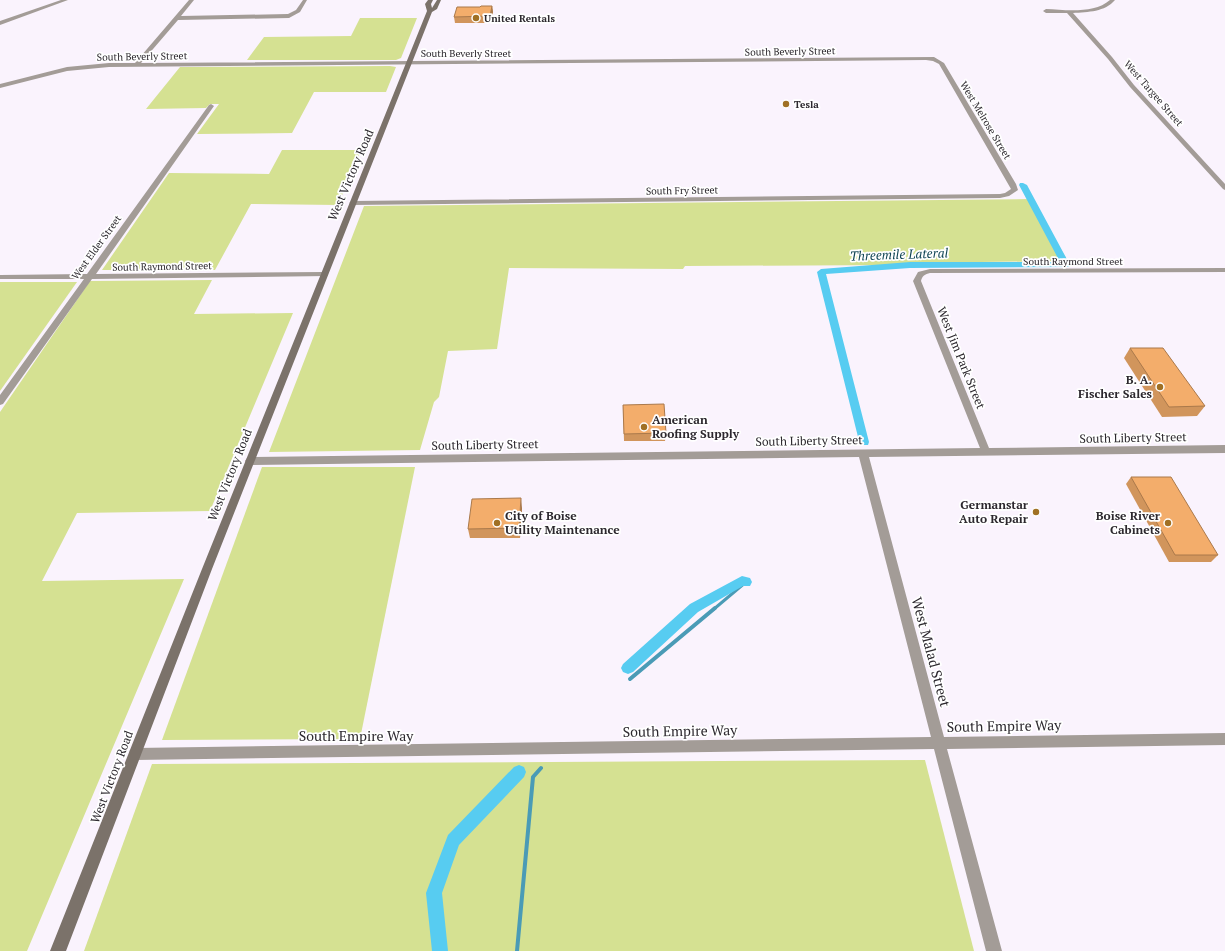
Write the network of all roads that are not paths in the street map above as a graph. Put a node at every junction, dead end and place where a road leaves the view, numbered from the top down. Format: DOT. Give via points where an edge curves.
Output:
graph roads {
  1 [pos="66,0"];
  2 [pos="192,0"];
  3 [pos="305,0"];
  4 [pos="431,0"];
  5 [pos="439,0"];
  6 [pos="1113,0"];
  7 [pos="430,11"];
  8 [pos="1046,11"];
  9 [pos="1068,11"];
  10 [pos="176,18"];
  11 [pos="0,23"];
  12 [pos="934,59"];
  13 [pos="409,62"];
  14 [pos="137,64"];
  15 [pos="0,86"];
  16 [pos="211,106"];
  17 [pos="1225,188"];
  18 [pos="1011,193"];
  19 [pos="353,203"];
  20 [pos="1225,270"];
  21 [pos="324,274"];
  22 [pos="920,274"];
  23 [pos="0,277"];
  24 [pos="89,277"];
  25 [pos="0,402"];
  26 [pos="1225,449"];
  27 [pos="986,452"];
  28 [pos="863,454"];
  29 [pos="250,461"];
  30 [pos="1225,739"];
  31 [pos="939,742"];
  32 [pos="135,754"];
  33 [pos="58,951"];
  34 [pos="994,951"];
  1 -- 11 [label="street"];
  2 -- 10 [label="street"];
  3 -- 10 [label="street" via="295,14 278,17"];
  4 -- 7 [label="main road, West Victory Road" via="428,4"];
  5 -- 7 [label="main road, West Victory Road"];
  6 -- 9 [label="street" via="1109,6"];
  7 -- 13 [label="main road, West Victory Road"];
  8 -- 9 [label="street"];
  9 -- 17 [label="street, West Targee Street"];
  10 -- 14 [label="street"];
  12 -- 13 [label="street, South Beverly Street"];
  12 -- 18 [label="street, West Melrose Street" via="940,63 1013,184 1015,190"];
  13 -- 14 [label="street, South Beverly Street"];
  13 -- 19 [label="main road, West Victory Road"];
  14 -- 15 [label="street, South Beverly Street" via="67,69"];
  16 -- 24 [label="street, West Elder Street"];
  18 -- 19 [label="street, South Fry Street" via="1007,196"];
  19 -- 21 [label="main road, West Victory Road"];
  20 -- 22 [label="street, South Raymond Street" via="930,271"];
  21 -- 24 [label="street, South Raymond Street"];
  21 -- 29 [label="main road, West Victory Road"];
  22 -- 27 [label="street, West Jim Park Street" via="917,281"];
  23 -- 24 [label="street, South Raymond Street"];
  24 -- 25 [label="street, West Elder Street"];
  26 -- 27 [label="street, South Liberty Street"];
  27 -- 28 [label="street, South Liberty Street"];
  28 -- 29 [label="street, South Liberty Street"];
  28 -- 31 [label="street, West Malad Street"];
  29 -- 32 [label="main road, West Victory Road"];
  30 -- 31 [label="street, South Empire Way"];
  31 -- 32 [label="street, South Empire Way" via="442,752"];
  31 -- 34 [label="street, West Malad Street"];
  32 -- 33 [label="main road, West Victory Road"];
}
